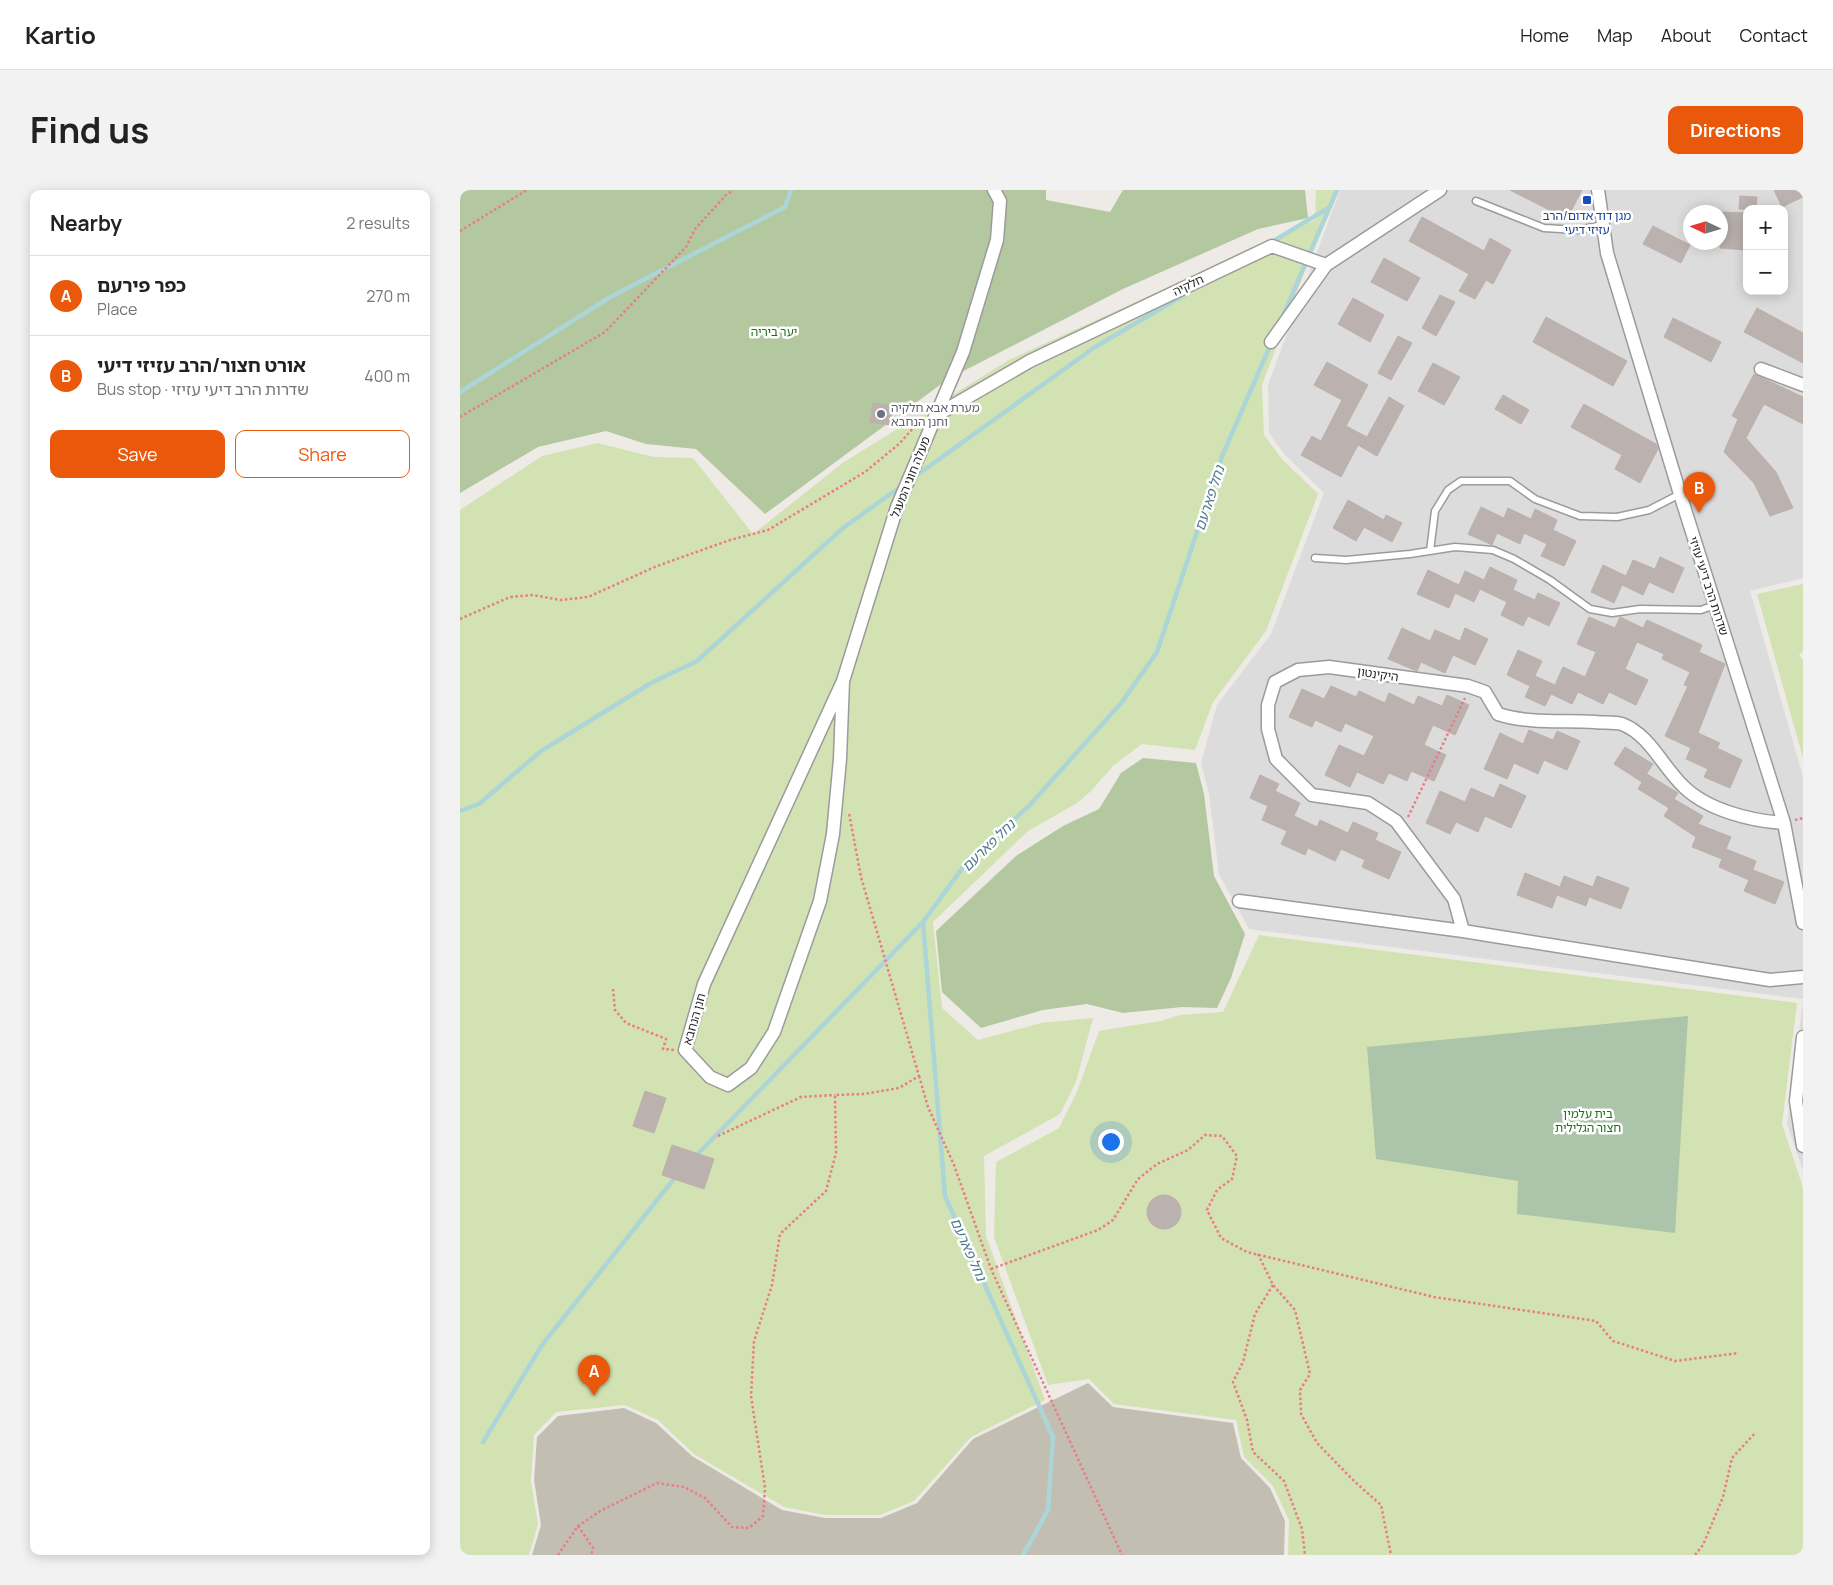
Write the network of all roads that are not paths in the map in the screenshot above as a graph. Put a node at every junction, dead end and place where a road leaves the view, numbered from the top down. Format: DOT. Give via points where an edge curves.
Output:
graph roads {
  1 [pos="994,190"];
  2 [pos="1440,190"];
  3 [pos="1598,190"];
  4 [pos="1476,201"];
  5 [pos="1603,225"];
  6 [pos="1326,265"];
  7 [pos="1271,342"];
  8 [pos="1762,369"];
  9 [pos="1803,385"];
  10 [pos="935,416"];
  11 [pos="1680,494"];
  12 [pos="1430,551"];
  13 [pos="1315,558"];
  14 [pos="1714,605"];
  15 [pos="843,681"];
  16 [pos="1784,823"];
  17 [pos="1240,901"];
  18 [pos="1803,920"];
  19 [pos="1463,930"];
  20 [pos="1803,976"];
  21 [pos="1803,1037"];
  22 [pos="1803,1144"];
  1 -- 10 [label="street, מעלה חוני המעגל" via="1000,200 997,240 963,352"];
  2 -- 6 [label="street"];
  3 -- 5 [label="street, שדרות הרב דיעי עזיזי"];
  4 -- 5 [label="lane" via="1544,228 1578,230"];
  5 -- 11 [label="street, שדרות הרב דיעי עזיזי" via="1607,253"];
  6 -- 7 [label="street"];
  6 -- 10 [label="street, חלקיה" via="1272,246 1030,361"];
  8 -- 9 [label="street"];
  10 -- 15 [label="street, מעלה חוני המעגל" via="897,507"];
  11 -- 12 [label="lane" via="1649,510 1617,517 1580,516 1535,500 1510,481 1461,481 1448,490 1435,511"];
  11 -- 14 [label="street, שדרות הרב דיעי עזיזי"];
  12 -- 13 [label="lane" via="1346,560"];
  12 -- 14 [label="lane" via="1455,547 1493,550 1550,580 1590,609 1612,613 1640,609 1701,610"];
  14 -- 16 [label="street, שדרות הרב דיעי עזיזי"];
  15 -- 15 [label="street, חנן הנחבא" via="704,984 685,1050 710,1077 728,1085 751,1068 774,1032 820,901 833,834"];
  16 -- 18 [label="street, שדרות הרב דיעי עזיזי"];
  16 -- 19 [label="street, היקינטון" via="1730,812 1704,801 1683,786 1644,738 1621,724 1517,720 1498,714 1486,692 1471,687 1330,667 1298,670 1274,682 1268,704 1268,728 1276,759 1312,795 1368,803 1396,822 1454,899"];
  17 -- 19 [label="street"];
  19 -- 20 [label="street" via="1770,980"];
  21 -- 22 [label="street" via="1796,1101"];
}
